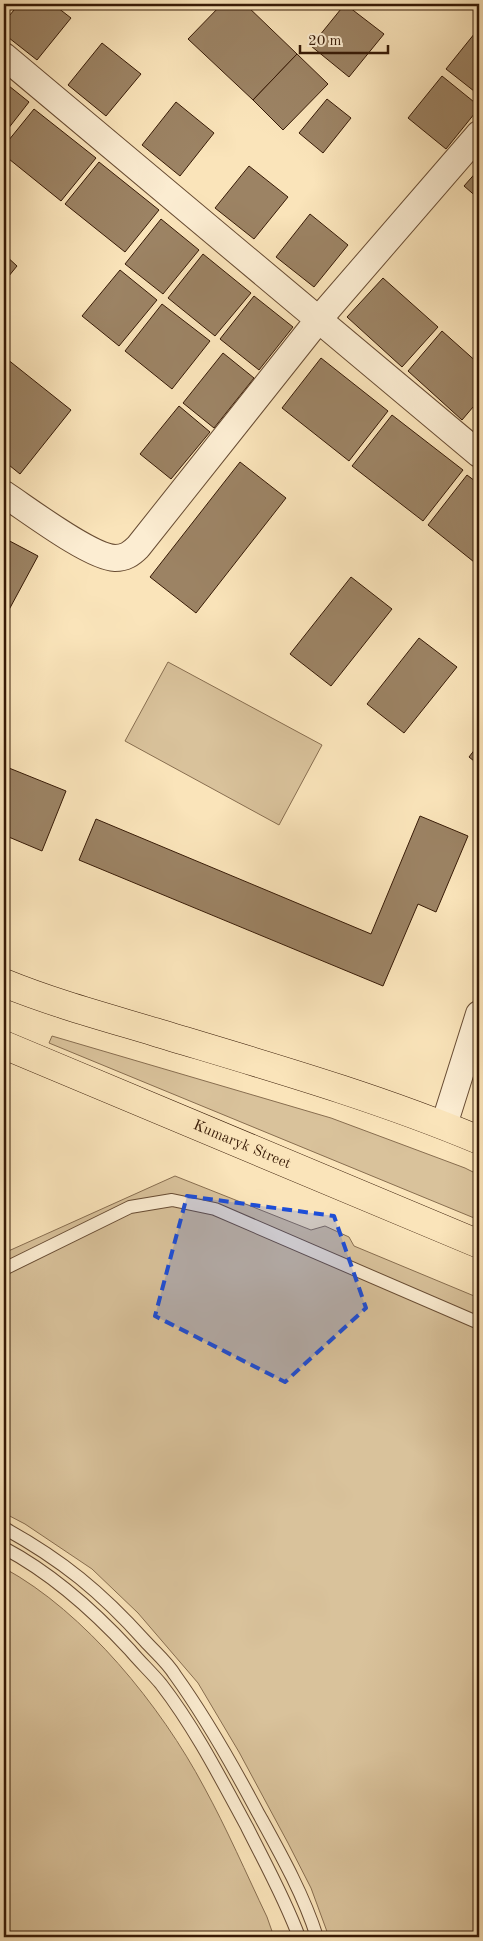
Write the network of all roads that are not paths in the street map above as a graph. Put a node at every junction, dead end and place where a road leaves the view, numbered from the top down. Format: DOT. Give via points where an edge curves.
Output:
graph roads {
  1 [pos="4,56"];
  2 [pos="479,134"];
  3 [pos="319,319"];
  4 [pos="479,454"];
  5 [pos="4,494"];
  6 [pos="4,983"];
  7 [pos="479,1014"];
  8 [pos="4,1045"];
  9 [pos="444,1125"];
  10 [pos="479,1140"];
  11 [pos="479,1244"];
  12 [pos="4,1269"];
  13 [pos="479,1323"];
  14 [pos="4,1528"];
  15 [pos="4,1548"];
  16 [pos="299,1937"];
  17 [pos="318,1937"];
  1 -- 3 [label="street"];
  2 -- 3 [label="street"];
  3 -- 4 [label="street"];
  3 -- 5 [label="street" via="130,555 114,558 96,553"];
  6 -- 9 [label="main road" via="357,1094"];
  7 -- 9 [label="street"];
  8 -- 11 [label="main road, Kumaryk Street"];
  9 -- 10 [label="main road"];
  12 -- 13 [label="lane" via="130,1207 172,1200 215,1209"];
  14 -- 17 [label="lane" via="90,1585 175,1675 222,1748 272,1837"];
  15 -- 16 [label="lane" via="51,1578 98,1616 162,1685 232,1799 278,1888"];
}
